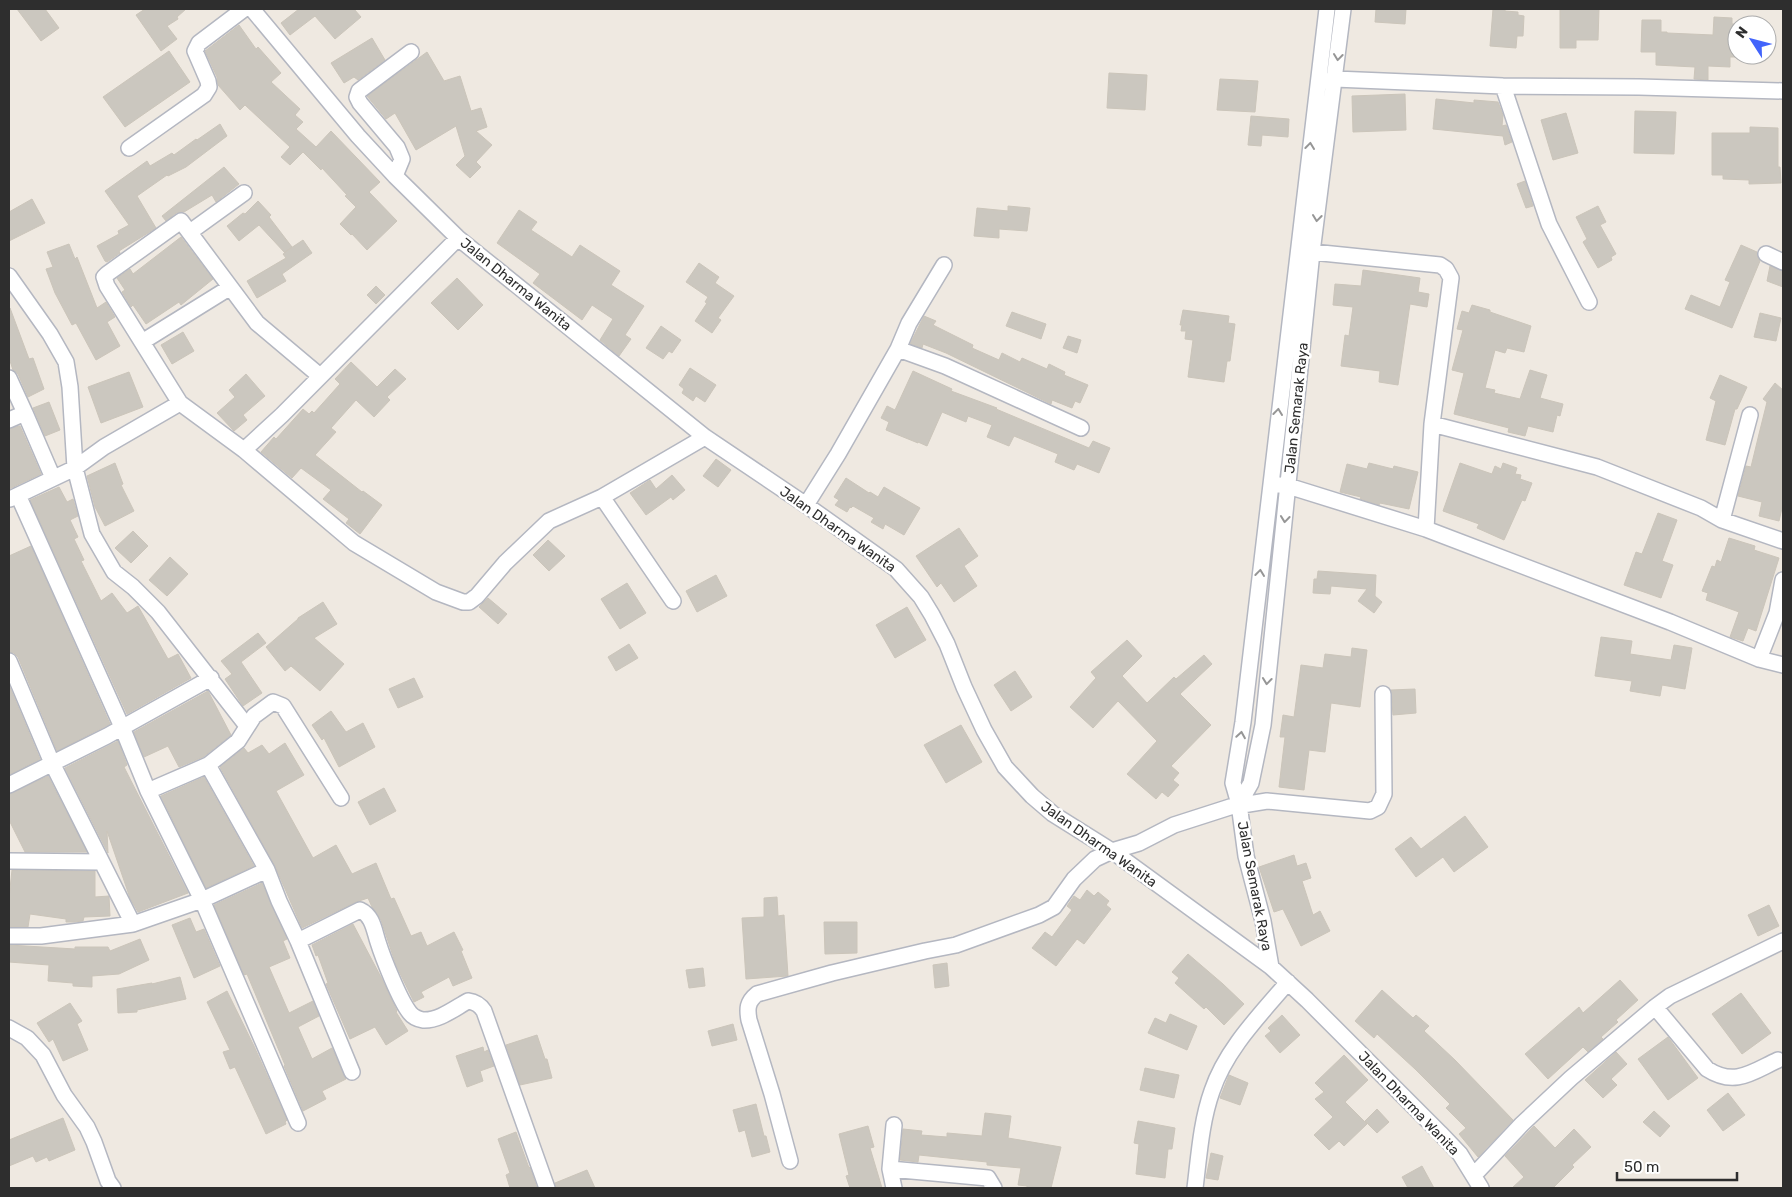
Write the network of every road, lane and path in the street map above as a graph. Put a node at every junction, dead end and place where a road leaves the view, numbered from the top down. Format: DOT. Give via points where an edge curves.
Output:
graph roads {
  1 [pos="244,9"];
  2 [pos="252,9"];
  3 [pos="1327,9"];
  4 [pos="1343,9"];
  5 [pos="411,52"];
  6 [pos="1335,78"];
  7 [pos="1318,83"];
  8 [pos="1503,86"];
  9 [pos="1783,91"];
  10 [pos="130,148"];
  11 [pos="395,176"];
  12 [pos="244,193"];
  13 [pos="190,232"];
  14 [pos="458,238"];
  15 [pos="1312,252"];
  16 [pos="1766,254"];
  17 [pos="1783,262"];
  18 [pos="944,265"];
  19 [pos="9,276"];
  20 [pos="229,288"];
  21 [pos="1589,302"];
  22 [pos="142,342"];
  23 [pos="898,349"];
  24 [pos="320,376"];
  25 [pos="9,378"];
  26 [pos="180,403"];
  27 [pos="24,413"];
  28 [pos="1750,415"];
  29 [pos="9,420"];
  30 [pos="1432,424"];
  31 [pos="1081,428"];
  32 [pos="705,437"];
  33 [pos="244,450"];
  34 [pos="75,468"];
  35 [pos="53,478"];
  36 [pos="1270,484"];
  37 [pos="1288,486"];
  38 [pos="13,497"];
  39 [pos="602,497"];
  40 [pos="806,505"];
  41 [pos="1722,520"];
  42 [pos="1426,529"];
  43 [pos="1783,541"];
  44 [pos="1783,580"];
  45 [pos="673,601"];
  46 [pos="1759,659"];
  47 [pos="9,661"];
  48 [pos="1783,665"];
  49 [pos="210,678"];
  50 [pos="1383,694"];
  51 [pos="247,726"];
  52 [pos="122,727"];
  53 [pos="52,763"];
  54 [pos="208,765"];
  55 [pos="9,785"];
  56 [pos="148,791"];
  57 [pos="341,798"];
  58 [pos="1239,804"];
  59 [pos="1112,851"];
  60 [pos="9,861"];
  61 [pos="101,862"];
  62 [pos="267,870"];
  63 [pos="202,900"];
  64 [pos="133,924"];
  65 [pos="9,936"];
  66 [pos="298,941"];
  67 [pos="1783,941"];
  68 [pos="1271,967"];
  69 [pos="1288,982"];
  70 [pos="1655,1006"];
  71 [pos="9,1028"];
  72 [pos="1778,1060"];
  73 [pos="352,1072"];
  74 [pos="298,1123"];
  75 [pos="894,1125"];
  76 [pos="790,1162"];
  77 [pos="890,1169"];
  78 [pos="1477,1182"];
  79 [pos="113,1188"];
  80 [pos="547,1188"];
  81 [pos="894,1188"];
  82 [pos="994,1188"];
  83 [pos="1195,1188"];
  1 -- 10 [label="street" via="199,42 194,51 208,81 209,87 204,95"];
  2 -- 11 [label="street, Jalan Dharma Wanita"];
  3 -- 7 [label="street, Jalan Semarak Raya"];
  4 -- 6 [label="street, Jalan Semarak Raya, one-way"];
  5 -- 11 [label="street" via="359,91 357,97 397,147 402,160"];
  6 -- 7 [label="street"];
  6 -- 8 [label="street"];
  6 -- 15 [label="street, Jalan Semarak Raya, one-way"];
  36 -- 7 [label="street, Jalan Semarak Raya, one-way"];
  8 -- 9 [label="street"];
  8 -- 21 [label="street" via="1549,224"];
  11 -- 14 [label="street, Jalan Dharma Wanita"];
  12 -- 13 [label="street"];
  13 -- 20 [label="street"];
  13 -- 22 [label="street" via="181,221 104,277"];
  14 -- 24 [label="street"];
  14 -- 32 [label="street, Jalan Dharma Wanita"];
  15 -- 30 [label="street" via="1446,269 1451,278"];
  15 -- 37 [label="street, Jalan Semarak Raya"];
  16 -- 17 [label="street"];
  18 -- 23 [label="street" via="909,323"];
  19 -- 34 [label="street" via="66,362"];
  20 -- 22 [label="street"];
  20 -- 24 [label="street" via="257,323"];
  22 -- 26 [label="street"];
  23 -- 31 [label="street" via="945,366"];
  23 -- 40 [label="street"];
  24 -- 33 [label="street"];
  25 -- 27 [label="street"];
  26 -- 33 [label="street"];
  26 -- 34 [label="street" via="104,447"];
  27 -- 29 [label="street"];
  27 -- 35 [label="street"];
  28 -- 41 [label="street"];
  30 -- 41 [label="street" via="1597,467 1701,508"];
  30 -- 42 [label="street"];
  32 -- 39 [label="street"];
  32 -- 40 [label="street, Jalan Dharma Wanita"];
  33 -- 39 [label="street" via="354,543 436,592 463,602 477,596 504,563 549,521"];
  34 -- 35 [label="street"];
  34 -- 49 [label="street" via="92,534 114,572 158,612"];
  35 -- 38 [label="street"];
  36 -- 37 [label="street"];
  58 -- 36 [label="street, Jalan Semarak Raya, one-way" via="1233,783"];
  37 -- 42 [label="street"];
  37 -- 58 [label="street, Jalan Semarak Raya, one-way" via="1263,725 1251,783"];
  38 -- 52 [label="street"];
  39 -- 45 [label="street"];
  40 -- 59 [label="street, Jalan Dharma Wanita" via="883,558 907,580 921,596 947,644 984,730 1005,767 1053,814"];
  41 -- 43 [label="street"];
  42 -- 46 [label="street"];
  44 -- 46 [label="street" via="1777,614"];
  46 -- 48 [label="street"];
  47 -- 53 [label="street"];
  49 -- 51 [label="street"];
  49 -- 52 [label="street"];
  50 -- 58 [label="street" via="1384,794 1378,807 1362,811 1267,801"];
  51 -- 54 [label="street" via="238,741"];
  51 -- 57 [label="street" via="254,716 273,702 282,706"];
  52 -- 53 [label="street"];
  52 -- 56 [label="street"];
  53 -- 55 [label="street"];
  53 -- 61 [label="street"];
  54 -- 56 [label="street"];
  54 -- 62 [label="street"];
  56 -- 63 [label="street"];
  58 -- 59 [label="street" via="1174,825 1139,844"];
  58 -- 68 [label="street, Jalan Semarak Raya" via="1246,856"];
  59 -- 68 [label="street, Jalan Dharma Wanita"];
  59 -- 76 [label="street" via="1095,859 1074,879 1054,907 1039,915 956,945 832,973 753,997 748,1003 749,1020"];
  60 -- 61 [label="street"];
  61 -- 64 [label="street"];
  62 -- 63 [label="street"];
  62 -- 66 [label="street"];
  63 -- 64 [label="street"];
  63 -- 74 [label="street"];
  64 -- 65 [label="street" via="41,936"];
  66 -- 73 [label="street"];
  66 -- 80 [label="street" via="360,910 371,920 404,1005 413,1016 424,1020 436,1018 468,1001 481,1007"];
  67 -- 70 [label="street"];
  68 -- 69 [label="street, Jalan Dharma Wanita"];
  69 -- 78 [label="street, Jalan Dharma Wanita" via="1460,1154"];
  69 -- 83 [label="street" via="1225,1061 1215,1083 1202,1129"];
  70 -- 72 [label="street" via="1708,1069 1719,1077 1730,1079 1746,1075"];
  70 -- 78 [label="street" via="1522,1124"];
  71 -- 79 [label="street" via="27,1038 43,1055 64,1095 87,1128"];
  75 -- 77 [label="street"];
  77 -- 81 [label="street"];
  77 -- 82 [label="street" via="988,1178"];
}
